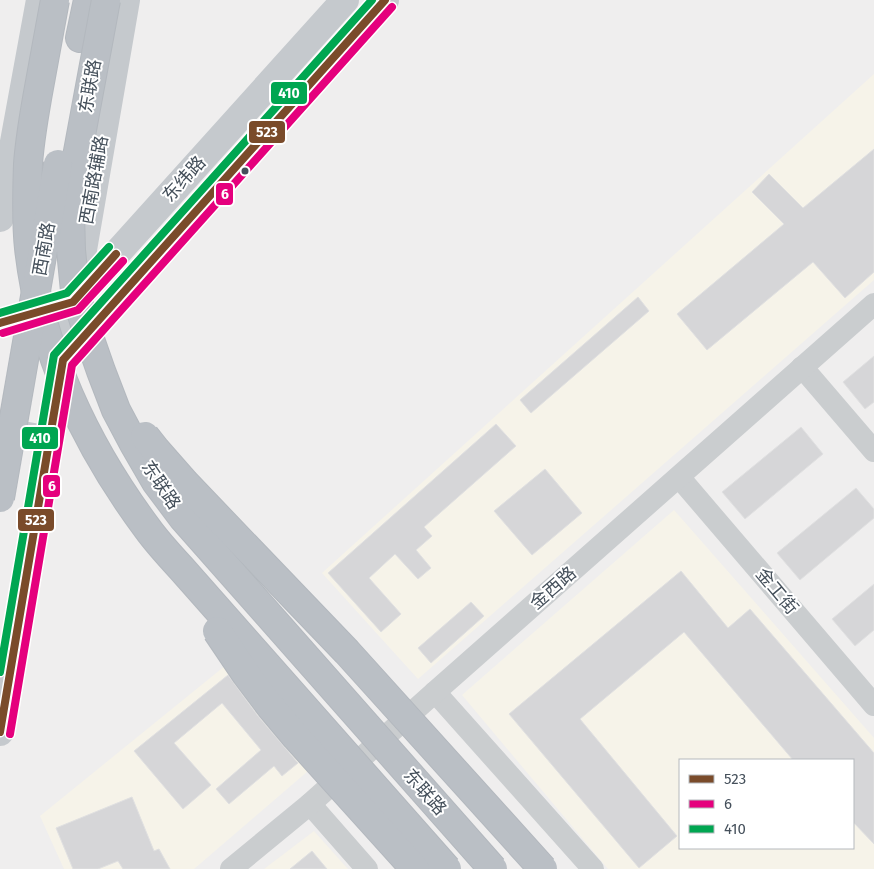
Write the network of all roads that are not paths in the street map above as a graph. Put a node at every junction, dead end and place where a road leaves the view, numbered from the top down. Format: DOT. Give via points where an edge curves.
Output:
graph roads {
  1 [pos="40,0"];
  2 [pos="55,0"];
  3 [pos="71,0"];
  4 [pos="88,0"];
  5 [pos="106,0"];
  6 [pos="126,0"];
  7 [pos="345,0"];
  8 [pos="385,0"];
  9 [pos="72,37"];
  10 [pos="0,218"];
  11 [pos="73,302"];
  12 [pos="874,304"];
  13 [pos="0,323"];
  14 [pos="0,337"];
  15 [pos="63,360"];
  16 [pos="802,367"];
  17 [pos="101,371"];
  18 [pos="0,392"];
  19 [pos="0,431"];
  20 [pos="50,440"];
  21 [pos="874,451"];
  22 [pos="679,477"];
  23 [pos="0,498"];
  24 [pos="147,528"];
  25 [pos="435,692"];
  26 [pos="874,705"];
  27 [pos="0,732"];
  28 [pos="310,804"];
  29 [pos="231,869"];
  30 [pos="367,869"];
  31 [pos="415,869"];
  32 [pos="447,869"];
  33 [pos="493,869"];
  34 [pos="543,869"];
  35 [pos="594,869"];
  1 -- 10 [label="main road"];
  2 -- 24 [label="highway, 东联路, bridge" via="28,164 29,246 34,283 56,362 71,400 91,442"];
  3 -- 9 [label="highway, 西南路"];
  4 -- 9 [label="highway, 西南路"];
  5 -- 17 [label="highway, 东联路, bridge" via="74,173 70,214 75,291"];
  6 -- 11 [label="main road, 西南路辅路"];
  7 -- 11 [label="main road, 东纬路"];
  8 -- 15 [label="main road, 东纬路"];
  9 -- 18 [label="highway, 西南路, bridge"];
  9 -- 23 [label="highway, 西南路, bridge"];
  11 -- 13 [label="main road"];
  11 -- 15 [label="main road, 西南路辅路"];
  12 -- 16 [label="street, 金西路"];
  14 -- 15 [label="main road"];
  15 -- 20 [label="main road"];
  16 -- 21 [label="street"];
  16 -- 22 [label="street, 金西路"];
  17 -- 33 [label="highway, 东联路, bridge" via="134,444 156,482 183,518"];
  17 -- 34 [label="highway, bridge" via="162,457 347,652"];
  19 -- 20 [label="main road"];
  20 -- 27 [label="main road"];
  22 -- 25 [label="street, 金西路"];
  22 -- 26 [label="street, 金工街"];
  24 -- 31 [label="highway, bridge" via="270,706"];
  24 -- 32 [label="highway, 东联路, bridge"];
  25 -- 28 [label="street, 金西路"];
  25 -- 35 [label="street"];
  28 -- 29 [label="street, 金西路"];
  28 -- 30 [label="street"];
}
